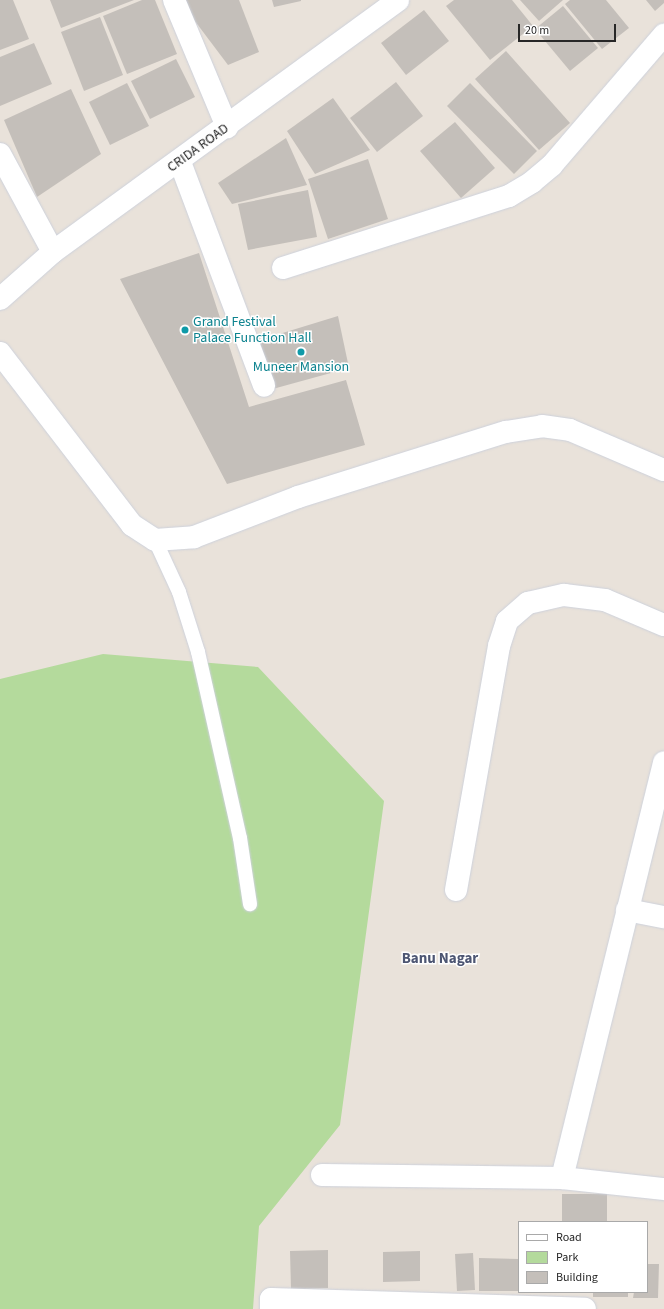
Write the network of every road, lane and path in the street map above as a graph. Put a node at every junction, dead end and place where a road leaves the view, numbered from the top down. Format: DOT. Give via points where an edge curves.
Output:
graph roads {
  1 [pos="174,0"];
  2 [pos="398,0"];
  3 [pos="664,35"];
  4 [pos="227,127"];
  5 [pos="0,154"];
  6 [pos="180,162"];
  7 [pos="53,252"];
  8 [pos="283,268"];
  9 [pos="0,299"];
  10 [pos="0,353"];
  11 [pos="264,386"];
  12 [pos="664,470"];
  13 [pos="155,540"];
  14 [pos="664,625"];
  15 [pos="664,762"];
  16 [pos="456,890"];
  17 [pos="250,904"];
  18 [pos="627,910"];
  19 [pos="664,917"];
  20 [pos="322,1175"];
  21 [pos="562,1178"];
  22 [pos="664,1189"];
  23 [pos="271,1309"];
  24 [pos="585,1309"];
  1 -- 4 [label="street"];
  2 -- 4 [label="street, CRIDA ROAD"];
  3 -- 8 [label="street" via="552,165 509,196"];
  4 -- 6 [label="street, CRIDA ROAD"];
  5 -- 7 [label="street"];
  6 -- 7 [label="street, CRIDA ROAD"];
  6 -- 11 [label="street"];
  7 -- 9 [label="street, CRIDA ROAD"];
  10 -- 13 [label="street" via="132,525"];
  12 -- 13 [label="street" via="570,430 542,426 506,432 298,497 194,537"];
  13 -- 17 [label="lane" via="179,592 198,652 240,838"];
  14 -- 16 [label="street" via="605,600 564,595 528,602 507,622 499,646"];
  15 -- 18 [label="street"];
  18 -- 19 [label="street"];
  18 -- 21 [label="street"];
  20 -- 21 [label="street"];
  21 -- 22 [label="street"];
  23 -- 24 [label="street" via="271,1299"];
}
